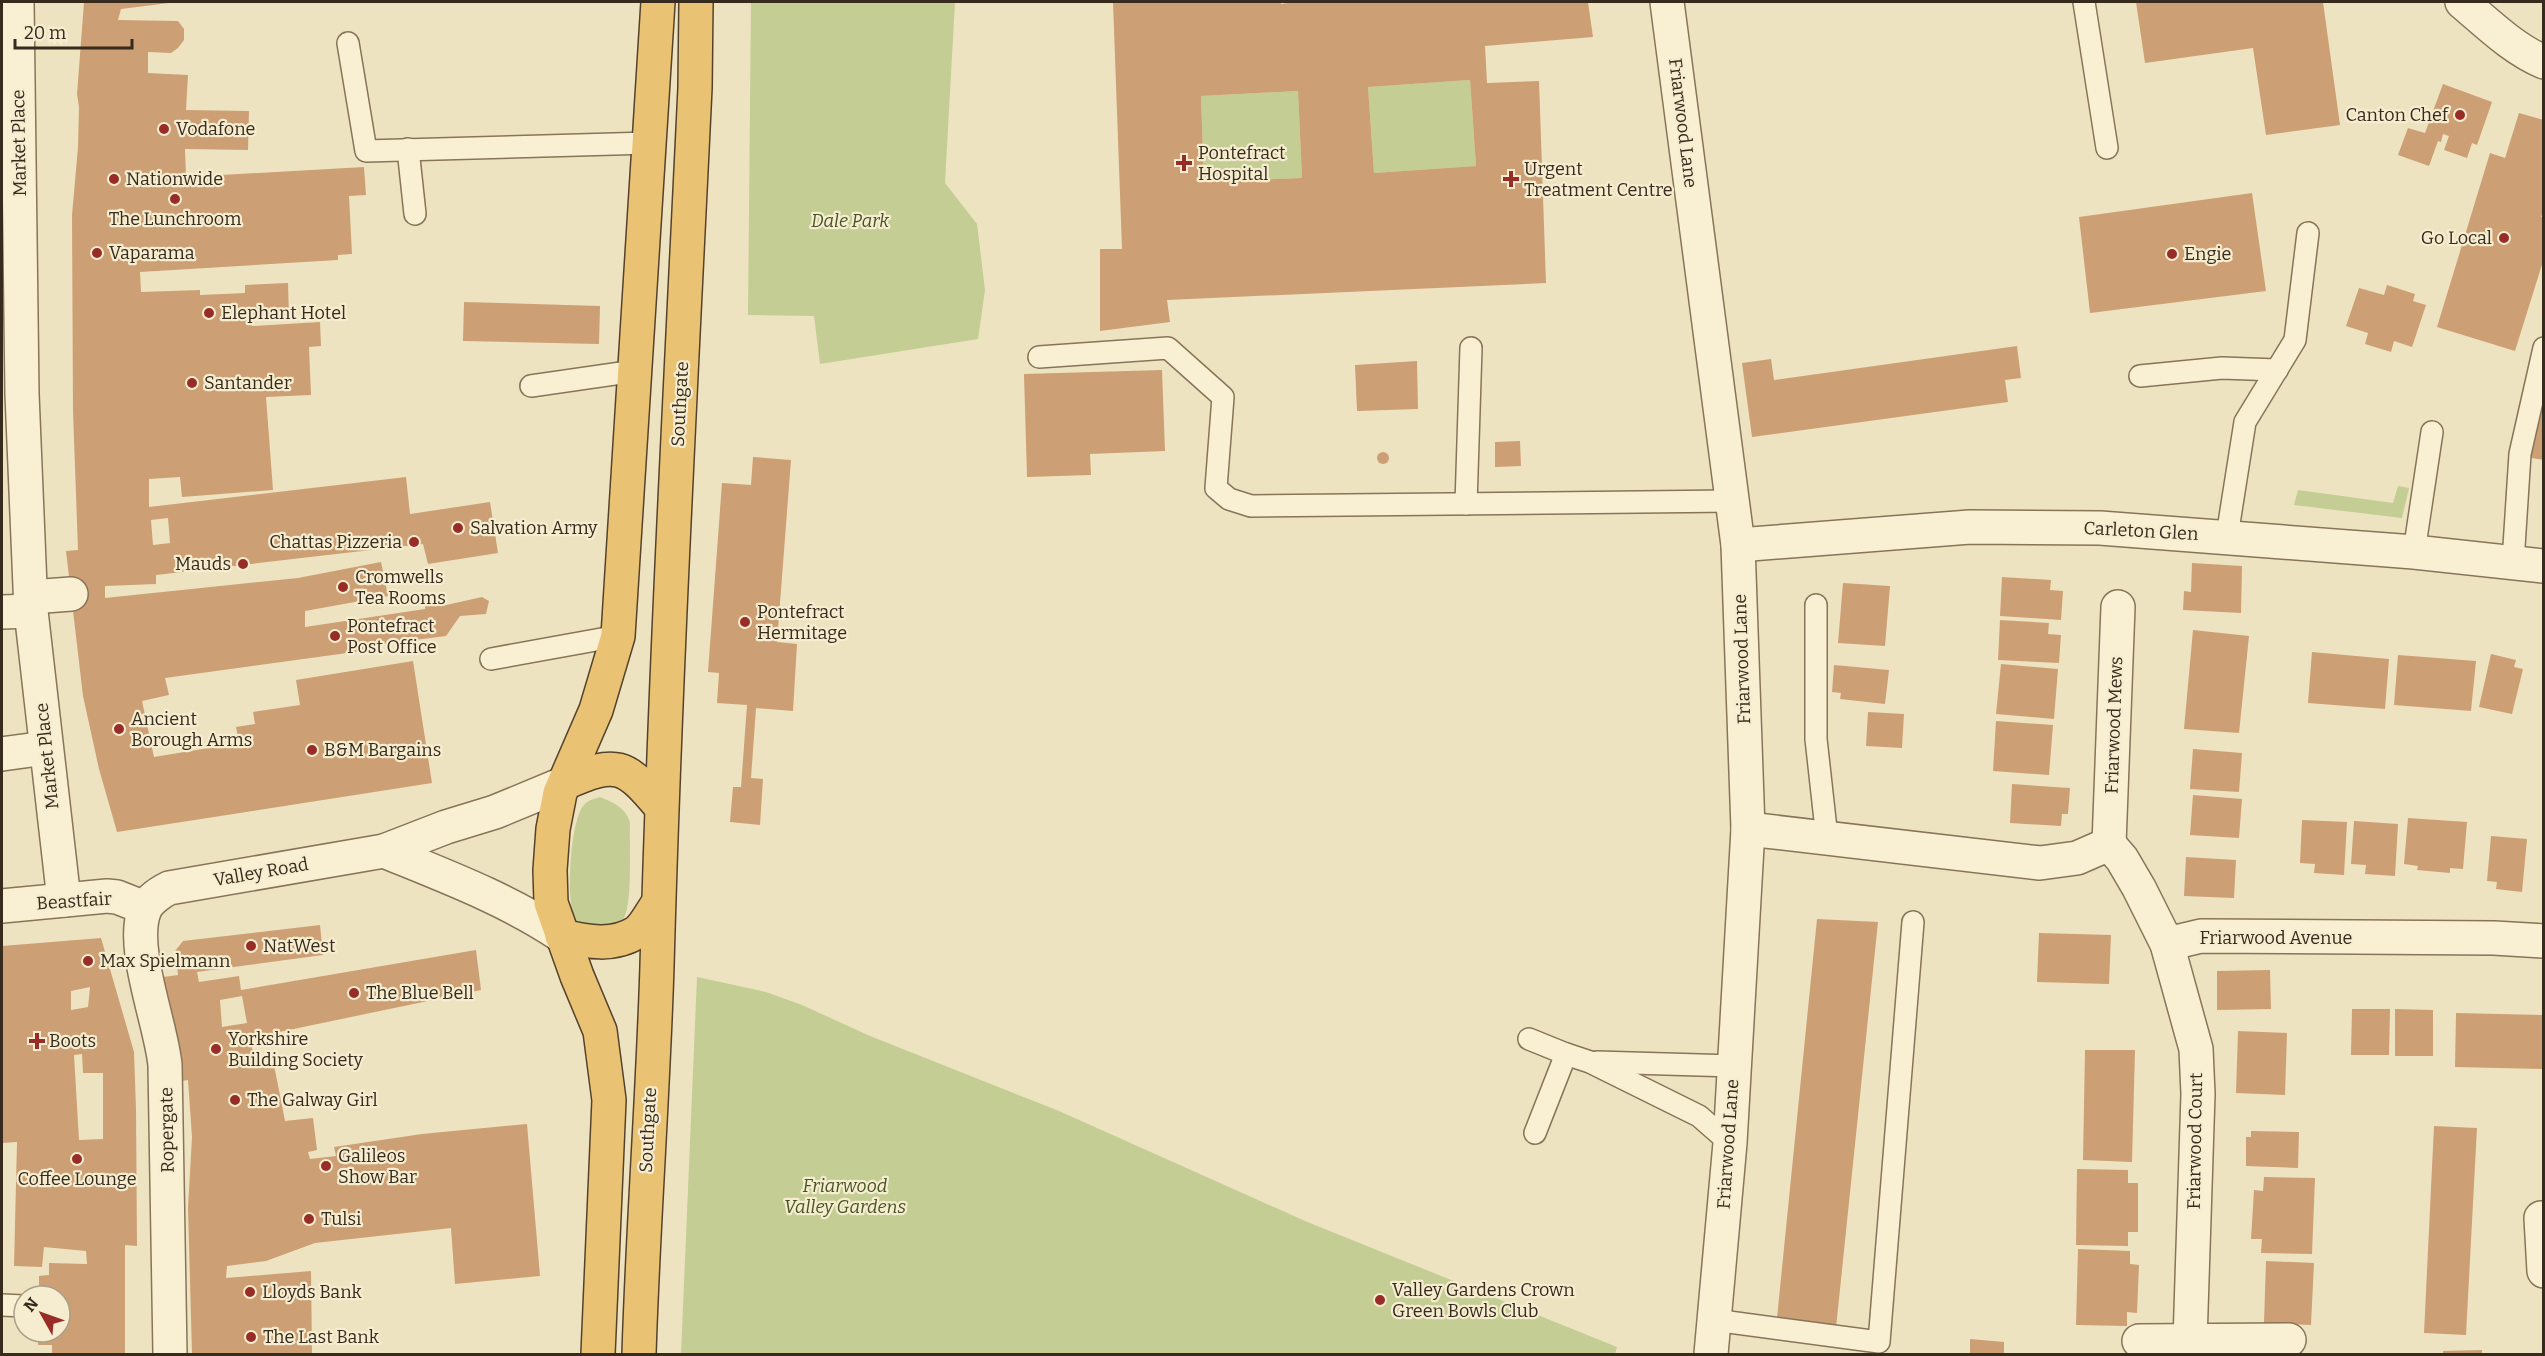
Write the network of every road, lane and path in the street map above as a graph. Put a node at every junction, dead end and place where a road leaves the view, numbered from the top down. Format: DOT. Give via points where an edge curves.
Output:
graph roads {
  1 [pos="17,2"];
  2 [pos="658,2"];
  3 [pos="696,2"];
  4 [pos="1667,2"];
  5 [pos="2084,2"];
  6 [pos="2462,2"];
  7 [pos="348,43"];
  8 [pos="2544,62"];
  9 [pos="649,142"];
  10 [pos="2107,148"];
  11 [pos="408,149"];
  12 [pos="415,214"];
  13 [pos="2308,233"];
  14 [pos="11,285"];
  15 [pos="11,326"];
  16 [pos="1471,348"];
  17 [pos="2544,348"];
  18 [pos="1039,357"];
  19 [pos="12,363"];
  20 [pos="2277,370"];
  21 [pos="634,371"];
  22 [pos="2140,376"];
  23 [pos="531,386"];
  24 [pos="12,406"];
  25 [pos="2432,432"];
  26 [pos="1732,501"];
  27 [pos="1466,504"];
  28 [pos="2227,536"];
  29 [pos="1738,545"];
  30 [pos="2414,552"];
  31 [pos="2528,564"];
  32 [pos="71,594"];
  33 [pos="1816,605"];
  34 [pos="21,607"];
  35 [pos="2118,607"];
  36 [pos="618,636"];
  37 [pos="491,659"];
  38 [pos="46,748"];
  39 [pos="2,754"];
  40 [pos="565,783"];
  41 [pos="661,807"];
  42 [pos="1748,829"];
  43 [pos="1827,837"];
  44 [pos="2109,844"];
  45 [pos="384,851"];
  46 [pos="64,900"];
  47 [pos="657,905"];
  48 [pos="2,906"];
  49 [pos="145,908"];
  50 [pos="1913,922"];
  51 [pos="562,936"];
  52 [pos="2544,941"];
  53 [pos="2167,944"];
  54 [pos="1528,1039"];
  55 [pos="1566,1054"];
  56 [pos="1590,1062"];
  57 [pos="1734,1066"];
  58 [pos="1535,1133"];
  59 [pos="1730,1143"];
  60 [pos="2541,1218"];
  61 [pos="2544,1270"];
  62 [pos="1714,1320"];
  63 [pos="2289,1340"];
  64 [pos="2139,1341"];
  65 [pos="2190,1341"];
  66 [pos="170,1354"];
  67 [pos="598,1354"];
  68 [pos="639,1354"];
  69 [pos="1711,1354"];
  1 -- 14 [label="street, Market Place"];
  2 -- 9 [label="highway"];
  3 -- 41 [label="highway, Southgate"];
  4 -- 26 [label="street, Friarwood Lane"];
  5 -- 10 [label="lane"];
  6 -- 8 [label="street" via="2530,56"];
  7 -- 11 [label="lane" via="366,151"];
  9 -- 11 [label="lane"];
  9 -- 21 [label="highway"];
  11 -- 12 [label="lane"];
  13 -- 20 [label="lane" via="2295,340"];
  14 -- 15 [label="street, Market Place"];
  15 -- 19 [label="street, Market Place"];
  16 -- 27 [label="lane"];
  17 -- 31 [label="lane" via="2520,454"];
  18 -- 27 [label="lane" via="1168,348 1223,397 1216,488 1229,499 1251,506"];
  19 -- 24 [label="street, Market Place"];
  20 -- 22 [label="lane" via="2222,368"];
  20 -- 28 [label="lane" via="2245,422"];
  21 -- 23 [label="lane"];
  21 -- 36 [label="highway"];
  24 -- 34 [label="street, Market Place"];
  25 -- 30 [label="lane"];
  26 -- 27 [label="lane"];
  26 -- 29 [label="street, Friarwood Lane"];
  28 -- 29 [label="street, Carleton Glen" via="2100,528 1970,527"];
  28 -- 30 [label="street, Carleton Glen"];
  29 -- 42 [label="street, Friarwood Lane"];
  30 -- 31 [label="street, Carleton Glen"];
  32 -- 34 [label="street"];
  33 -- 43 [label="lane" via="1816,739"];
  34 -- 38 [label="street, Market Place"];
  35 -- 44 [label="street, Friarwood Mews"];
  36 -- 37 [label="lane"];
  36 -- 40 [label="highway" via="596,710"];
  38 -- 39 [label="street"];
  38 -- 46 [label="street, Market Place"];
  40 -- 41 [label="highway" via="595,770 613,768 637,779"];
  40 -- 45 [label="street, Valley Road"];
  40 -- 51 [label="highway" via="553,829 550,870 551,903"];
  41 -- 47 [label="highway, Southgate"];
  42 -- 43 [label="street"];
  42 -- 57 [label="street, Friarwood Lane"];
  43 -- 44 [label="street" via="2040,863 2077,858"];
  44 -- 53 [label="street" via="2139,888"];
  45 -- 49 [label="street, Valley Road" via="169,888"];
  45 -- 51 [label="street" via="500,900"];
  46 -- 48 [label="street, Beastfair"];
  46 -- 49 [label="street, Beastfair" via="107,896"];
  47 -- 51 [label="highway" via="638,931 618,940 589,943"];
  47 -- 68 [label="highway, Southgate"];
  49 -- 66 [label="street, Ropergate" via="142,962 165,1065"];
  50 -- 62 [label="lane" via="1879,1342"];
  51 -- 67 [label="highway" via="600,1031 609,1100"];
  52 -- 53 [label="street, Friarwood Avenue" via="2201,936"];
  53 -- 65 [label="street, Friarwood Court" via="2196,1049"];
  54 -- 55 [label="lane"];
  55 -- 56 [label="lane"];
  55 -- 58 [label="lane"];
  56 -- 57 [label="lane"];
  56 -- 59 [label="lane" via="1699,1116"];
  57 -- 59 [label="street, Friarwood Lane"];
  59 -- 62 [label="street, Friarwood Lane"];
  60 -- 61 [label="street"];
  62 -- 69 [label="street, Friarwood Lane"];
  63 -- 65 [label="street"];
  64 -- 65 [label="street"];
}
